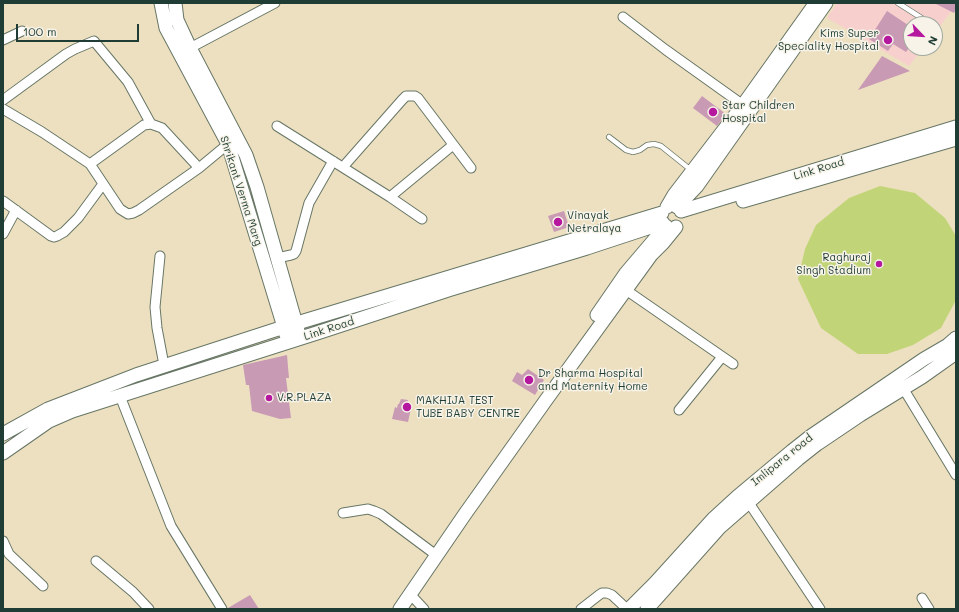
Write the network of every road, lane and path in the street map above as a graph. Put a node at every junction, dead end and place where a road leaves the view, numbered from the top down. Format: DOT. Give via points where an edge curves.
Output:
graph roads {
  1 [pos="161,3"];
  2 [pos="175,3"];
  3 [pos="275,3"];
  4 [pos="816,3"];
  5 [pos="826,3"];
  6 [pos="898,3"];
  7 [pos="918,16"];
  8 [pos="623,18"];
  9 [pos="22,31"];
  10 [pos="3,40"];
  11 [pos="190,48"];
  12 [pos="3,100"];
  13 [pos="743,104"];
  14 [pos="3,109"];
  15 [pos="150,124"];
  16 [pos="277,126"];
  17 [pos="956,127"];
  18 [pos="609,136"];
  19 [pos="956,139"];
  20 [pos="228,144"];
  21 [pos="453,144"];
  22 [pos="333,161"];
  23 [pos="90,164"];
  24 [pos="342,167"];
  25 [pos="199,168"];
  26 [pos="471,168"];
  27 [pos="697,174"];
  28 [pos="103,184"];
  29 [pos="390,197"];
  30 [pos="3,201"];
  31 [pos="16,210"];
  32 [pos="672,217"];
  33 [pos="422,219"];
  34 [pos="3,234"];
  35 [pos="160,256"];
  36 [pos="277,258"];
  37 [pos="626,290"];
  38 [pos="290,325"];
  39 [pos="301,338"];
  40 [pos="287,343"];
  41 [pos="954,348"];
  42 [pos="722,357"];
  43 [pos="733,364"];
  44 [pos="164,365"];
  45 [pos="902,388"];
  46 [pos="120,396"];
  47 [pos="680,410"];
  48 [pos="3,434"];
  49 [pos="3,453"];
  50 [pos="956,474"];
  51 [pos="748,503"];
  52 [pos="344,513"];
  53 [pos="3,542"];
  54 [pos="432,552"];
  55 [pos="96,561"];
  56 [pos="43,586"];
  57 [pos="410,594"];
  58 [pos="922,598"];
  59 [pos="149,609"];
  60 [pos="222,609"];
  61 [pos="392,609"];
  62 [pos="400,609"];
  63 [pos="424,609"];
  64 [pos="581,609"];
  65 [pos="628,609"];
  66 [pos="647,609"];
  67 [pos="820,609"];
  68 [pos="929,609"];
  1 -- 20 [label="street, Shrikant Verma Marg" via="166,28"];
  2 -- 11 [label="street, Shrikant Verma Marg" via="177,20"];
  3 -- 11 [label="street"];
  4 -- 13 [label="street"];
  5 -- 27 [label="street"];
  6 -- 7 [label="lane"];
  8 -- 13 [label="street"];
  9 -- 10 [label="street"];
  11 -- 36 [label="street, Shrikant Verma Marg" via="246,155"];
  12 -- 15 [label="street" via="66,54 94,41 128,82"];
  13 -- 27 [label="street"];
  14 -- 23 [label="street"];
  15 -- 23 [label="street" via="144,125"];
  15 -- 25 [label="street" via="162,128"];
  16 -- 22 [label="street"];
  17 -- 32 [label="street, Link Road"];
  18 -- 27 [label="lane" via="626,150 633,152 647,145 661,146"];
  19 -- 32 [label="street, Link Road" via="833,176"];
  20 -- 25 [label="street"];
  20 -- 38 [label="street, Shrikant Verma Marg"];
  21 -- 24 [label="street" via="418,98 406,96"];
  21 -- 26 [label="street"];
  21 -- 29 [label="street"];
  22 -- 24 [label="street"];
  22 -- 36 [label="street" via="309,203 296,251 294,254"];
  23 -- 28 [label="street"];
  24 -- 29 [label="street"];
  25 -- 28 [label="street" via="139,210 128,214 120,209"];
  27 -- 32 [label="street" via="674,194"];
  28 -- 31 [label="street" via="78,218 64,232 54,237"];
  29 -- 33 [label="street"];
  30 -- 31 [label="street"];
  31 -- 34 [label="street"];
  32 -- 37 [label="street" via="663,243 651,255"];
  32 -- 38 [label="street, Link Road"];
  32 -- 39 [label="street, Link Road" via="587,248"];
  32 -- 54 [label="street" via="626,274"];
  35 -- 44 [label="street" via="155,307"];
  36 -- 38 [label="street, Shrikant Verma Marg"];
  37 -- 42 [label="street"];
  37 -- 57 [label="street"];
  38 -- 39 [label="street, Shrikant Verma Marg"];
  38 -- 40 [label="street, Shrikant Verma Marg"];
  38 -- 44 [label="street, Link Road"];
  39 -- 40 [label="street, Link Road"];
  40 -- 46 [label="street, Link Road"];
  41 -- 45 [label="street, Imlipara road" via="922,377"];
  41 -- 65 [label="street, Imlipara road" via="924,359 792,451 713,519 655,584"];
  42 -- 43 [label="street"];
  42 -- 47 [label="street"];
  44 -- 48 [label="street, Link Road" via="48,409"];
  45 -- 50 [label="street"];
  45 -- 51 [label="street, Imlipara road" via="817,444"];
  46 -- 49 [label="street, Link Road" via="49,421"];
  46 -- 60 [label="street" via="171,526"];
  51 -- 66 [label="street, Imlipara road" via="720,527"];
  51 -- 67 [label="street"];
  52 -- 54 [label="street" via="368,509 381,514"];
  53 -- 56 [label="street" via="9,554"];
  54 -- 61 [label="street"];
  55 -- 59 [label="street"];
  57 -- 62 [label="street"];
  57 -- 63 [label="street"];
  58 -- 68 [label="street"];
  64 -- 65 [label="street" via="602,593 612,595"];
}
